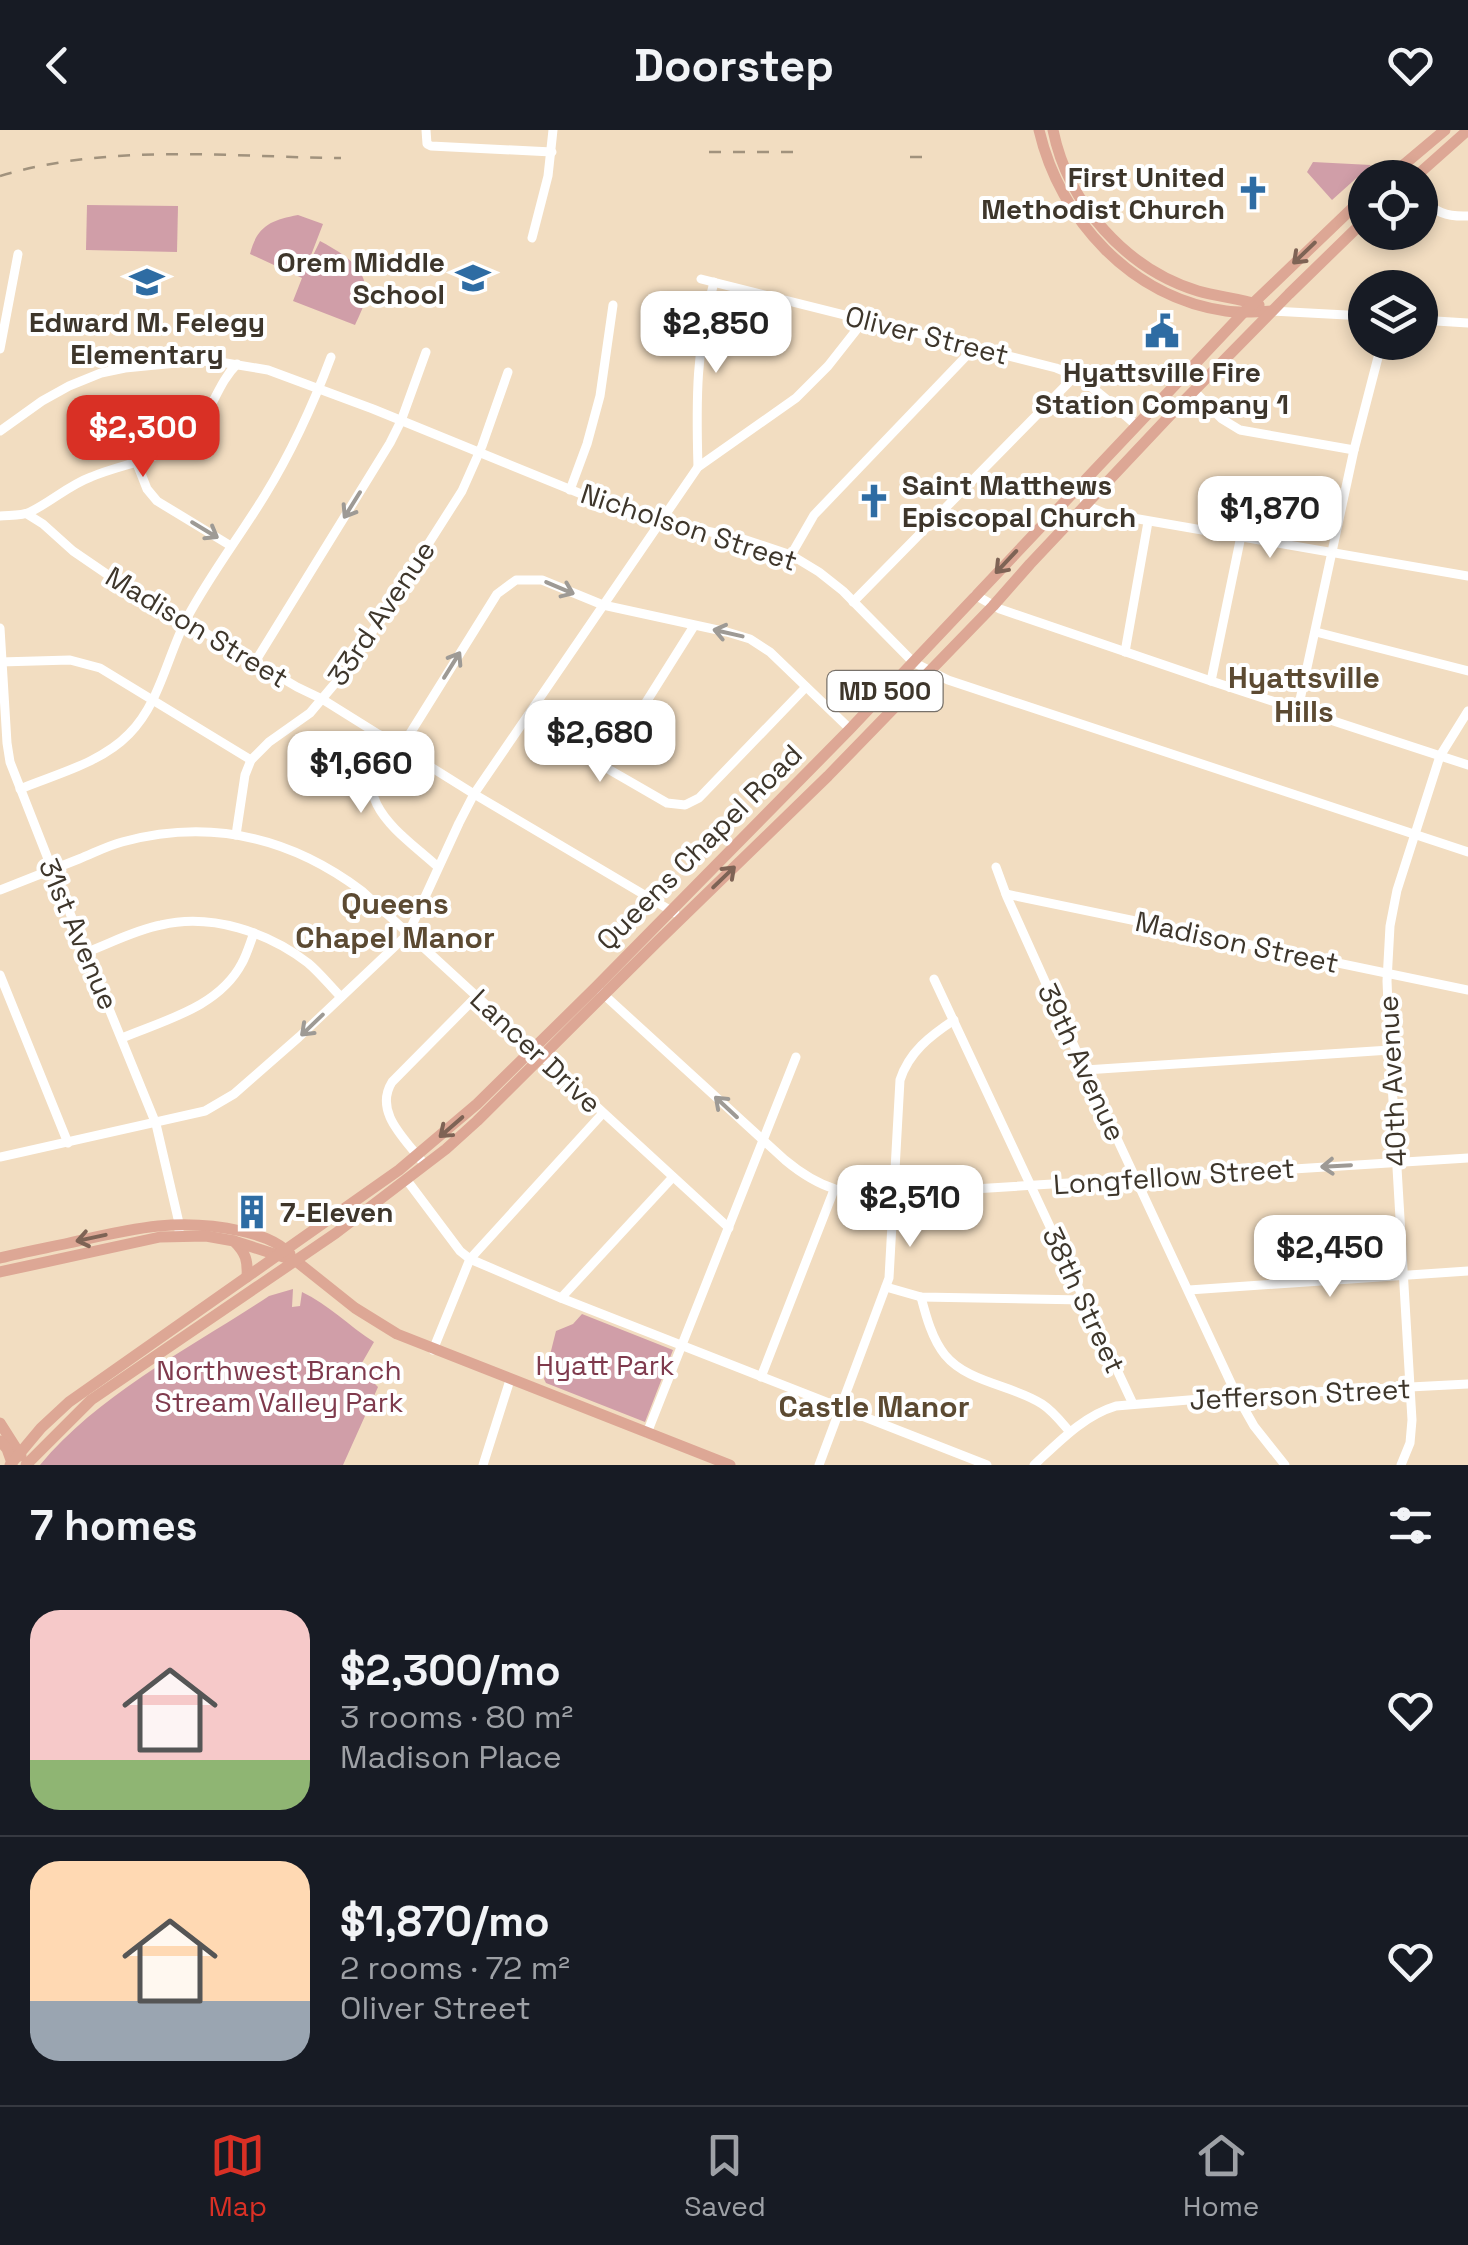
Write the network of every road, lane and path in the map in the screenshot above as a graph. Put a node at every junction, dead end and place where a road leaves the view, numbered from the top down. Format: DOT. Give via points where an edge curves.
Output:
graph roads {
  1 [pos="426,130"];
  2 [pos="553,130"];
  3 [pos="1039,130"];
  4 [pos="1053,130"];
  5 [pos="1445,130"];
  6 [pos="1468,130"];
  7 [pos="552,152"];
  8 [pos="1412,160"];
  9 [pos="1434,160"];
  10 [pos="1348,212"];
  11 [pos="1438,212"];
  12 [pos="1468,216"];
  13 [pos="1348,237"];
  14 [pos="532,238"];
  15 [pos="18,254"];
  16 [pos="1150,268"];
  17 [pos="701,279"];
  18 [pos="714,282"];
  19 [pos="1159,289"];
  20 [pos="613,305"];
  21 [pos="1210,308"];
  22 [pos="1249,308"];
  23 [pos="1272,311"];
  24 [pos="1348,315"];
  25 [pos="865,319"];
  26 [pos="1438,321"];
  27 [pos="1468,323"];
  28 [pos="1219,339"];
  29 [pos="974,348"];
  30 [pos="0,349"];
  31 [pos="426,352"];
  32 [pos="331,357"];
  33 [pos="1377,360"];
  34 [pos="236,364"];
  35 [pos="508,372"];
  36 [pos="1075,376"];
  37 [pos="319,388"];
  38 [pos="1194,391"];
  39 [pos="401,421"];
  40 [pos="1136,425"];
  41 [pos="0,430"];
  42 [pos="1354,450"];
  43 [pos="479,452"];
  44 [pos="1128,459"];
  45 [pos="136,462"];
  46 [pos="698,467"];
  47 [pos="1082,481"];
  48 [pos="570,490"];
  49 [pos="1085,505"];
  50 [pos="26,514"];
  51 [pos="0,516"];
  52 [pos="660,522"];
  53 [pos="1148,522"];
  54 [pos="1241,536"];
  55 [pos="232,546"];
  56 [pos="1331,553"];
  57 [pos="791,555"];
  58 [pos="1468,576"];
  59 [pos="975,595"];
  60 [pos="853,602"];
  61 [pos="603,606"];
  62 [pos="993,606"];
  63 [pos="186,620"];
  64 [pos="694,626"];
  65 [pos="0,628"];
  66 [pos="1316,632"];
  67 [pos="1125,652"];
  68 [pos="1,662"];
  69 [pos="255,662"];
  70 [pos="914,662"];
  71 [pos="930,671"];
  72 [pos="1468,671"];
  73 [pos="1210,681"];
  74 [pos="806,687"];
  75 [pos="322,699"];
  76 [pos="153,700"];
  77 [pos="1298,709"];
  78 [pos="1468,711"];
  79 [pos="525,721"];
  80 [pos="850,728"];
  81 [pos="380,735"];
  82 [pos="401,748"];
  83 [pos="1440,756"];
  84 [pos="251,760"];
  85 [pos="1468,765"];
  86 [pos="606,766"];
  87 [pos="20,788"];
  88 [pos="474,794"];
  89 [pos="236,834"];
  90 [pos="1415,835"];
  91 [pos="1468,852"];
  92 [pos="438,867"];
  93 [pos="996,867"];
  94 [pos="52,870"];
  95 [pos="0,890"];
  96 [pos="1006,894"];
  97 [pos="670,910"];
  98 [pos="682,918"];
  99 [pos="254,934"];
  100 [pos="408,934"];
  101 [pos="87,952"];
  102 [pos="1388,974"];
  103 [pos="0,975"];
  104 [pos="934,979"];
  105 [pos="1468,990"];
  106 [pos="600,991"];
  107 [pos="477,996"];
  108 [pos="341,997"];
  109 [pos="954,1020"];
  110 [pos="122,1038"];
  111 [pos="1390,1050"];
  112 [pos="537,1053"];
  113 [pos="796,1057"];
  114 [pos="1085,1070"];
  115 [pos="603,1113"];
  116 [pos="156,1124"];
  117 [pos="68,1142"];
  118 [pos="764,1142"];
  119 [pos="0,1157"];
  120 [pos="1468,1158"];
  121 [pos="421,1160"];
  122 [pos="1396,1163"];
  123 [pos="673,1178"];
  124 [pos="1135,1178"];
  125 [pos="406,1179"];
  126 [pos="1030,1186"];
  127 [pos="834,1190"];
  128 [pos="893,1194"];
  129 [pos="730,1228"];
  130 [pos="179,1230"];
  131 [pos="234,1241"];
  132 [pos="288,1255"];
  133 [pos="0,1258"];
  134 [pos="470,1258"];
  135 [pos="1468,1271"];
  136 [pos="0,1272"];
  137 [pos="1402,1276"];
  138 [pos="246,1277"];
  139 [pos="886,1287"];
  140 [pos="1189,1290"];
  141 [pos="922,1297"];
  142 [pos="561,1298"];
  143 [pos="1084,1300"];
  144 [pos="683,1346"];
  145 [pos="432,1350"];
  146 [pos="762,1377"];
  147 [pos="510,1380"];
  148 [pos="1468,1384"];
  149 [pos="1410,1388"];
  150 [pos="1238,1396"];
  151 [pos="1132,1404"];
  152 [pos="840,1408"];
  153 [pos="0,1424"];
  154 [pos="40,1428"];
  155 [pos="1070,1432"];
  156 [pos="647,1433"];
  157 [pos="0,1440"];
  158 [pos="18,1462"];
  159 [pos="483,1465"];
  160 [pos="730,1465"];
  161 [pos="819,1465"];
  162 [pos="986,1465"];
  163 [pos="1034,1465"];
  164 [pos="1285,1465"];
  165 [pos="1401,1465"];
  1 -- 7 [label="street" via="427,144"];
  2 -- 7 [label="street"];
  3 -- 19 [label="main road" via="1077,218 1119,262"];
  4 -- 16 [label="main road" via="1081,199 1118,244"];
  5 -- 8 [label="main road"];
  6 -- 9 [label="main road"];
  7 -- 14 [label="street"];
  10 -- 22 [label="main road, Queens Chapel Road / MD 500, one-way"];
  11 -- 12 [label="street"];
  13 -- 23 [label="main road, Queens Chapel Road / MD 500"];
  15 -- 30 [label="street"];
  16 -- 19 [label="main road"];
  16 -- 22 [label="main road"];
  17 -- 18 [label="street, Oliver Street"];
  18 -- 25 [label="street, Oliver Street"];
  18 -- 46 [label="street" via="697,371"];
  19 -- 21 [label="main road"];
  20 -- 48 [label="street" via="600,396"];
  21 -- 22 [label="main road"];
  21 -- 28 [label="main road" via="1220,319"];
  22 -- 23 [label="main road"];
  22 -- 28 [label="main road, Queens Chapel Road / MD 500"];
  23 -- 24 [label="street"];
  23 -- 38 [label="main road, Queens Chapel Road / MD 500"];
  25 -- 29 [label="street, Oliver Street"];
  25 -- 46 [label="street" via="796,398"];
  26 -- 27 [label="street"];
  28 -- 40 [label="main road, Queens Chapel Road / MD 500"];
  29 -- 36 [label="street, Oliver Street"];
  29 -- 57 [label="street" via="814,514"];
  31 -- 39 [label="street"];
  32 -- 37 [label="street"];
  33 -- 42 [label="street"];
  34 -- 37 [label="street, Nicholson Street"];
  34 -- 41 [label="street, Nicholson Street" via="160,363 101,374 42,400"];
  34 -- 45 [label="street" via="188,438"];
  35 -- 43 [label="street, 33rd Avenue"];
  36 -- 40 [label="street, Oliver Street"];
  36 -- 60 [label="street"];
  37 -- 39 [label="street, Nicholson Street"];
  37 -- 55 [label="street" via="299,436"];
  38 -- 42 [label="street" via="1240,430"];
  38 -- 44 [label="main road, Queens Chapel Road / MD 500"];
  39 -- 43 [label="street, Nicholson Street"];
  39 -- 69 [label="street, one-way"];
  40 -- 44 [label="main road"];
  40 -- 47 [label="main road, Queens Chapel Road / MD 500"];
  42 -- 56 [label="street"];
  43 -- 48 [label="street, Nicholson Street"];
  43 -- 75 [label="street, 33rd Avenue" via="462,492"];
  44 -- 49 [label="main road, Queens Chapel Road / MD 500"];
  45 -- 50 [label="street" via="84,480"];
  45 -- 55 [label="street, one-way" via="157,501"];
  46 -- 52 [label="street"];
  47 -- 49 [label="street"];
  47 -- 59 [label="main road, Queens Chapel Road / MD 500, one-way"];
  48 -- 52 [label="street, Nicholson Street"];
  49 -- 53 [label="street"];
  49 -- 62 [label="main road, Queens Chapel Road / MD 500"];
  50 -- 51 [label="street"];
  50 -- 63 [label="street, Madison Street" via="111,577"];
  52 -- 57 [label="street, Nicholson Street"];
  52 -- 61 [label="street"];
  53 -- 54 [label="street"];
  53 -- 67 [label="street"];
  54 -- 56 [label="street"];
  54 -- 73 [label="street"];
  55 -- 63 [label="street"];
  56 -- 58 [label="street"];
  56 -- 66 [label="street"];
  57 -- 60 [label="street, Nicholson Street"];
  59 -- 62 [label="street"];
  59 -- 70 [label="main road, Queens Chapel Road / MD 500"];
  60 -- 70 [label="street, Nicholson Street"];
  61 -- 64 [label="street"];
  61 -- 79 [label="street"];
  82 -- 61 [label="street, one-way" via="496,594 516,580 542,580"];
  62 -- 67 [label="street"];
  62 -- 71 [label="main road, Queens Chapel Road / MD 500"];
  63 -- 69 [label="street, Madison Street"];
  63 -- 76 [label="street"];
  74 -- 64 [label="street, one-way" via="750,639"];
  64 -- 86 [label="street"];
  65 -- 68 [label="street, 31st Avenue"];
  66 -- 72 [label="street"];
  66 -- 77 [label="street"];
  67 -- 73 [label="street"];
  68 -- 76 [label="street" via="80,662"];
  68 -- 87 [label="street, 31st Avenue" via="7,743"];
  69 -- 75 [label="street, Madison Street"];
  70 -- 71 [label="street, Nicholson Street"];
  70 -- 80 [label="main road, Queens Chapel Road / MD 500"];
  71 -- 90 [label="street, Nicholson Street"];
  98 -- 71 [label="main road, Queens Chapel Road / MD 500, one-way"];
  73 -- 77 [label="street"];
  74 -- 80 [label="street"];
  74 -- 86 [label="street" via="685,805 667,803"];
  75 -- 81 [label="street, Madison Street"];
  75 -- 84 [label="street, 33rd Avenue"];
  76 -- 84 [label="street"];
  76 -- 87 [label="street" via="115,746"];
  77 -- 83 [label="street"];
  78 -- 83 [label="street, 40th Avenue"];
  79 -- 86 [label="street"];
  79 -- 88 [label="street"];
  80 -- 97 [label="main road, Queens Chapel Road / MD 500"];
  81 -- 82 [label="street, Madison Street"];
  81 -- 92 [label="street" via="370,768 375,802"];
  82 -- 88 [label="street, Madison Street"];
  83 -- 85 [label="street"];
  83 -- 90 [label="street, 40th Avenue"];
  84 -- 89 [label="street"];
  87 -- 94 [label="street, 31st Avenue"];
  88 -- 92 [label="street"];
  88 -- 97 [label="street, Madison Street"];
  89 -- 94 [label="street, Lancer Drive" via="148,836"];
  89 -- 100 [label="street, Lancer Drive" via="274,842 328,867"];
  90 -- 91 [label="street, Nicholson Street"];
  90 -- 102 [label="street, 40th Avenue" via="1393,908"];
  92 -- 100 [label="street"];
  93 -- 96 [label="street, 39th Avenue"];
  94 -- 95 [label="street, Lancer Drive"];
  94 -- 101 [label="street, 31st Avenue"];
  96 -- 102 [label="street, Madison Street"];
  96 -- 114 [label="street, 39th Avenue"];
  97 -- 98 [label="street, Madison Street"];
  97 -- 106 [label="main road, Queens Chapel Road / MD 500"];
  98 -- 106 [label="main road, Queens Chapel Road / MD 500"];
  99 -- 101 [label="street" via="176,922"];
  99 -- 108 [label="street" via="310,965"];
  99 -- 110 [label="street" via="244,962 209,999"];
  100 -- 107 [label="street, Lancer Drive"];
  100 -- 108 [label="street"];
  101 -- 110 [label="street, 31st Avenue"];
  102 -- 105 [label="street, Madison Street"];
  102 -- 111 [label="street, 40th Avenue"];
  103 -- 117 [label="street"];
  104 -- 109 [label="street, 38th Street"];
  106 -- 112 [label="main road, Queens Chapel Road / MD 500"];
  118 -- 106 [label="street, Longfellow Street, one-way"];
  107 -- 112 [label="street, Lancer Drive"];
  107 -- 121 [label="street" via="386,1093 388,1116"];
  108 -- 116 [label="street, one-way" via="221,1103"];
  109 -- 126 [label="street, 38th Street"];
  109 -- 128 [label="street" via="916,1050 900,1080"];
  110 -- 116 [label="street, 31st Avenue"];
  111 -- 114 [label="street"];
  111 -- 122 [label="street, 40th Avenue"];
  112 -- 115 [label="street, Lancer Drive"];
  112 -- 121 [label="main road, Queens Chapel Road / MD 500" via="478,1122"];
  113 -- 118 [label="street"];
  114 -- 124 [label="street, 39th Avenue"];
  115 -- 123 [label="street, Lancer Drive"];
  115 -- 134 [label="street"];
  116 -- 117 [label="street"];
  116 -- 130 [label="street, 31st Avenue"];
  117 -- 119 [label="street"];
  118 -- 127 [label="street, Longfellow Street"];
  118 -- 129 [label="street"];
  120 -- 122 [label="street, Longfellow Street"];
  121 -- 125 [label="main road, Queens Chapel Road / MD 500"];
  121 -- 132 [label="main road, Queens Chapel Road / MD 500"];
  122 -- 124 [label="street, Longfellow Street, one-way"];
  122 -- 137 [label="street, 40th Avenue"];
  123 -- 129 [label="street, Lancer Drive"];
  123 -- 142 [label="street"];
  124 -- 126 [label="street, Longfellow Street"];
  124 -- 140 [label="street, 39th Avenue"];
  125 -- 132 [label="main road, Queens Chapel Road / MD 500" via="372,1207"];
  125 -- 134 [label="street"];
  126 -- 128 [label="street, Longfellow Street"];
  126 -- 143 [label="street, 38th Street"];
  127 -- 128 [label="street, Longfellow Street"];
  127 -- 146 [label="street"];
  128 -- 139 [label="street"];
  129 -- 144 [label="street"];
  130 -- 131 [label="main road"];
  130 -- 132 [label="main road" via="247,1232 274,1241"];
  130 -- 133 [label="main road, one-way" via="146,1227"];
  130 -- 136 [label="main road"];
  131 -- 132 [label="main road"];
  131 -- 138 [label="main road" via="248,1262"];
  132 -- 138 [label="main road, Queens Chapel Road / MD 500"];
  132 -- 145 [label="main road" via="370,1319"];
  132 -- 158 [label="main road, Queens Chapel Road / MD 500"];
  134 -- 142 [label="street"];
  134 -- 145 [label="street"];
  135 -- 137 [label="street"];
  137 -- 140 [label="street"];
  137 -- 149 [label="street, 40th Avenue"];
  138 -- 154 [label="main road, Queens Chapel Road / MD 500"];
  139 -- 141 [label="street"];
  139 -- 152 [label="street"];
  140 -- 150 [label="street, 39th Avenue"];
  141 -- 143 [label="street"];
  141 -- 155 [label="street" via="933,1334 952,1362 1042,1404"];
  142 -- 144 [label="street"];
  143 -- 151 [label="street, 38th Street"];
  144 -- 146 [label="street"];
  144 -- 156 [label="street"];
  145 -- 147 [label="main road"];
  146 -- 152 [label="street"];
  147 -- 156 [label="main road"];
  147 -- 159 [label="street"];
  148 -- 149 [label="street, Jefferson Street"];
  149 -- 150 [label="street, Jefferson Street"];
  149 -- 165 [label="street, 40th Avenue" via="1410,1443"];
  150 -- 151 [label="street, Jefferson Street"];
  150 -- 164 [label="street, 39th Avenue"];
  151 -- 155 [label="street, 38th Street" via="1100,1411"];
  152 -- 161 [label="street"];
  152 -- 162 [label="street"];
  153 -- 154 [label="main road" via="18,1435"];
  153 -- 158 [label="main road"];
  154 -- 158 [label="main road, Queens Chapel Road / MD 500"];
  155 -- 163 [label="street, 38th Street"];
  156 -- 160 [label="main road"];
  157 -- 158 [label="main road"];
}
